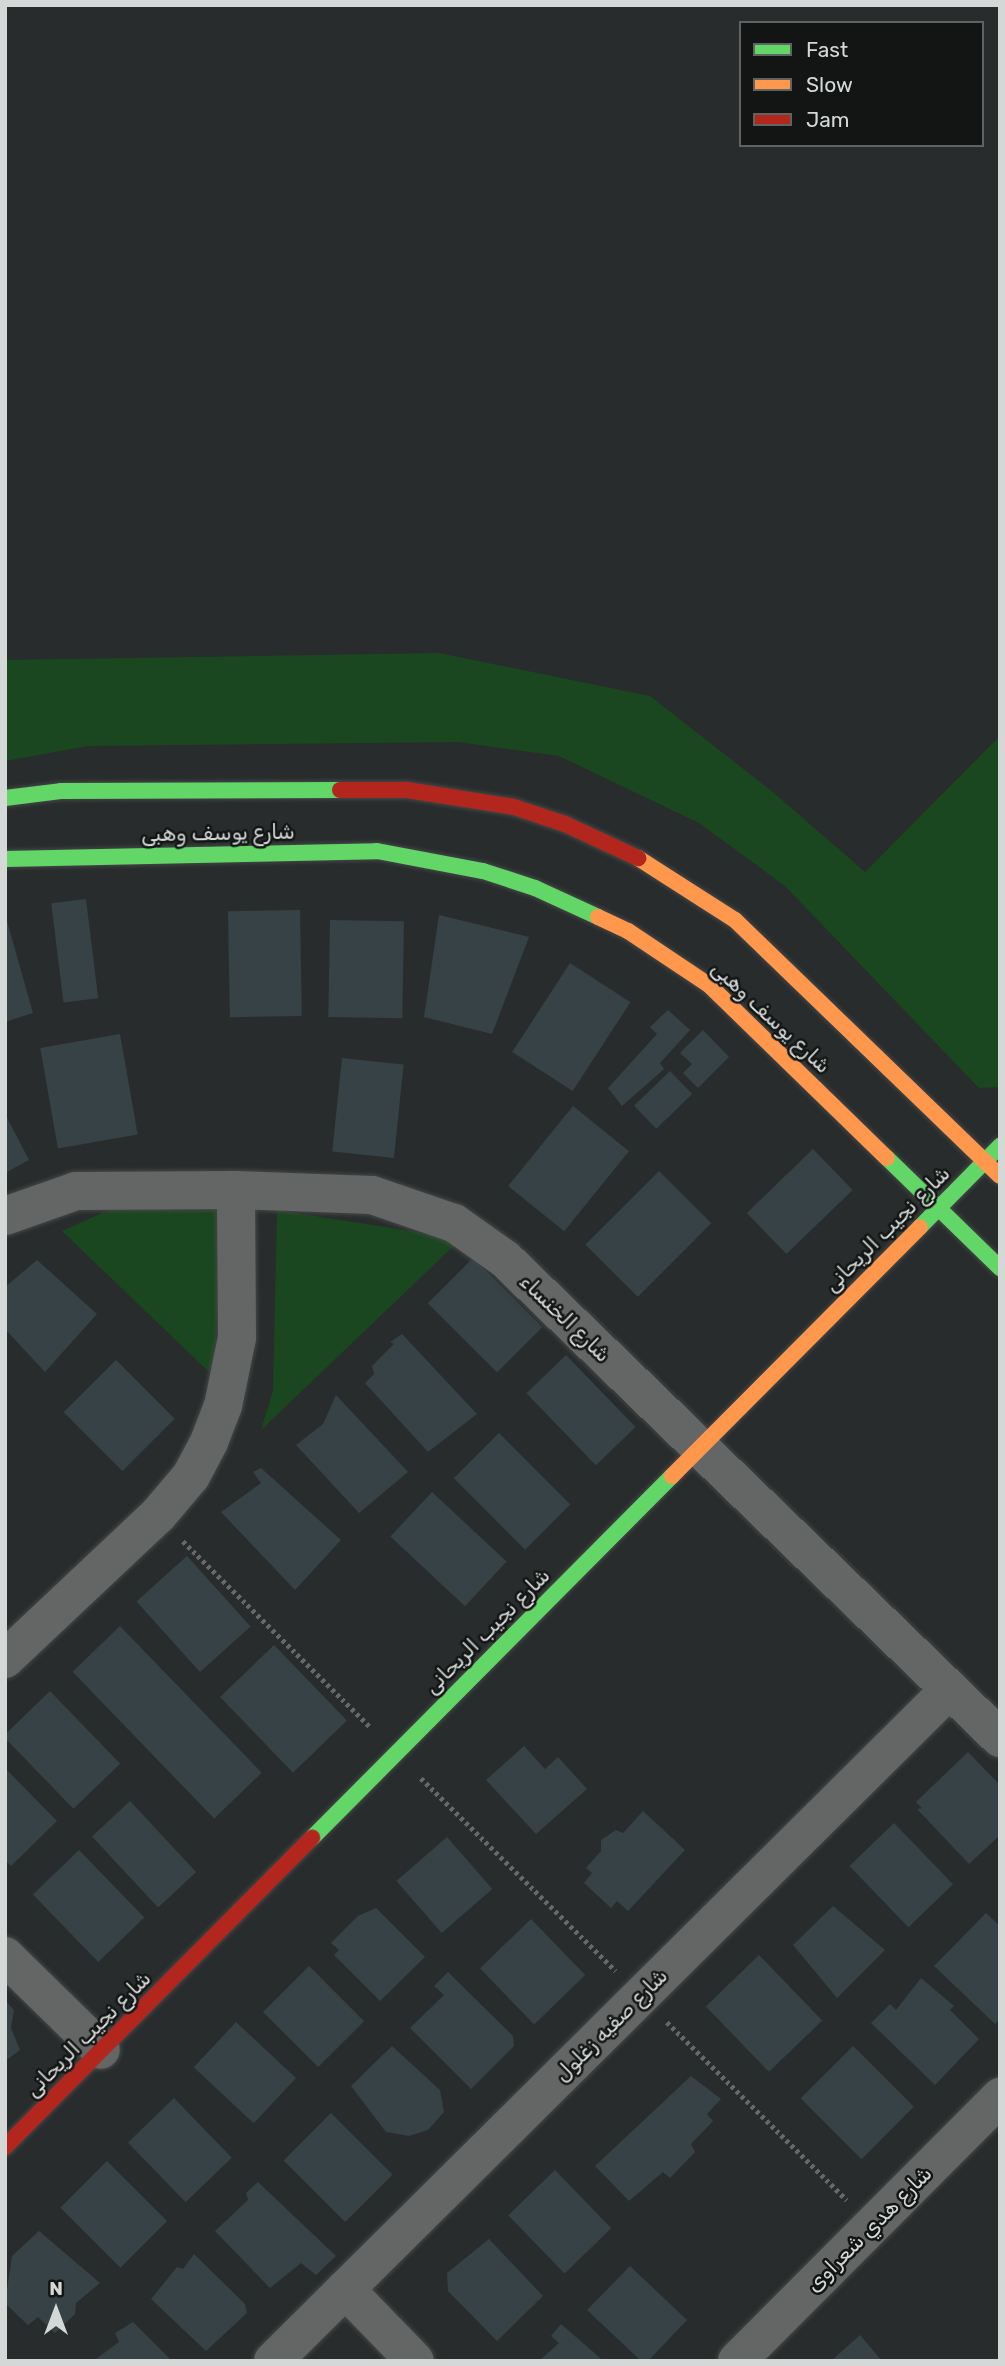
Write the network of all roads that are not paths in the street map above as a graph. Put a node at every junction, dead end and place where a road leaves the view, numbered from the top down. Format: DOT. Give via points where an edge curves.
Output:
graph roads {
  1 [pos="5,798"];
  2 [pos="5,859"];
  3 [pos="1000,1146"];
  4 [pos="984,1161"];
  5 [pos="1000,1176"];
  6 [pos="236,1190"];
  7 [pos="938,1208"];
  8 [pos="5,1216"];
  9 [pos="1000,1268"];
  10 [pos="699,1448"];
  11 [pos="5,1659"];
  12 [pos="949,1690"];
  13 [pos="1000,1738"];
  14 [pos="5,1956"];
  15 [pos="101,2050"];
  16 [pos="1000,2097"];
  17 [pos="5,2147"];
  18 [pos="345,2289"];
  19 [pos="273,2361"];
  20 [pos="415,2361"];
  21 [pos="737,2361"];
  1 -- 4 [label="street, شارع يوسف وهبى" via="61,790 407,790 500,805 565,824 657,867 734,920"];
  2 -- 7 [label="street, شارع يوسف وهبى" via="377,851 483,871 535,888 628,931 709,985"];
  3 -- 4 [label="street, شارع نجيب الريحانى"];
  4 -- 5 [label="street, شارع يوسف وهبى"];
  4 -- 7 [label="street, شارع نجيب الريحانى"];
  6 -- 8 [label="street, شارع الخنساء" via="76,1191"];
  6 -- 10 [label="street, شارع الخنساء" via="372,1195 454,1223 505,1259"];
  6 -- 11 [label="street" via="240,1307 232,1369 209,1443 191,1476 158,1515"];
  7 -- 9 [label="street, شارع يوسف وهبى"];
  7 -- 10 [label="street, شارع نجيب الريحانى"];
  10 -- 12 [label="street, شارع الخنساء"];
  10 -- 15 [label="street, شارع نجيب الريحانى"];
  12 -- 13 [label="street, شارع الخنساء"];
  12 -- 18 [label="street, شارع صفيه زغلول"];
  14 -- 15 [label="street"];
  15 -- 17 [label="street, شارع نجيب الريحانى"];
  16 -- 21 [label="street, شارع هدي شعراوى"];
  18 -- 19 [label="street, شارع صفيه زغلول"];
  18 -- 20 [label="street"];
}
